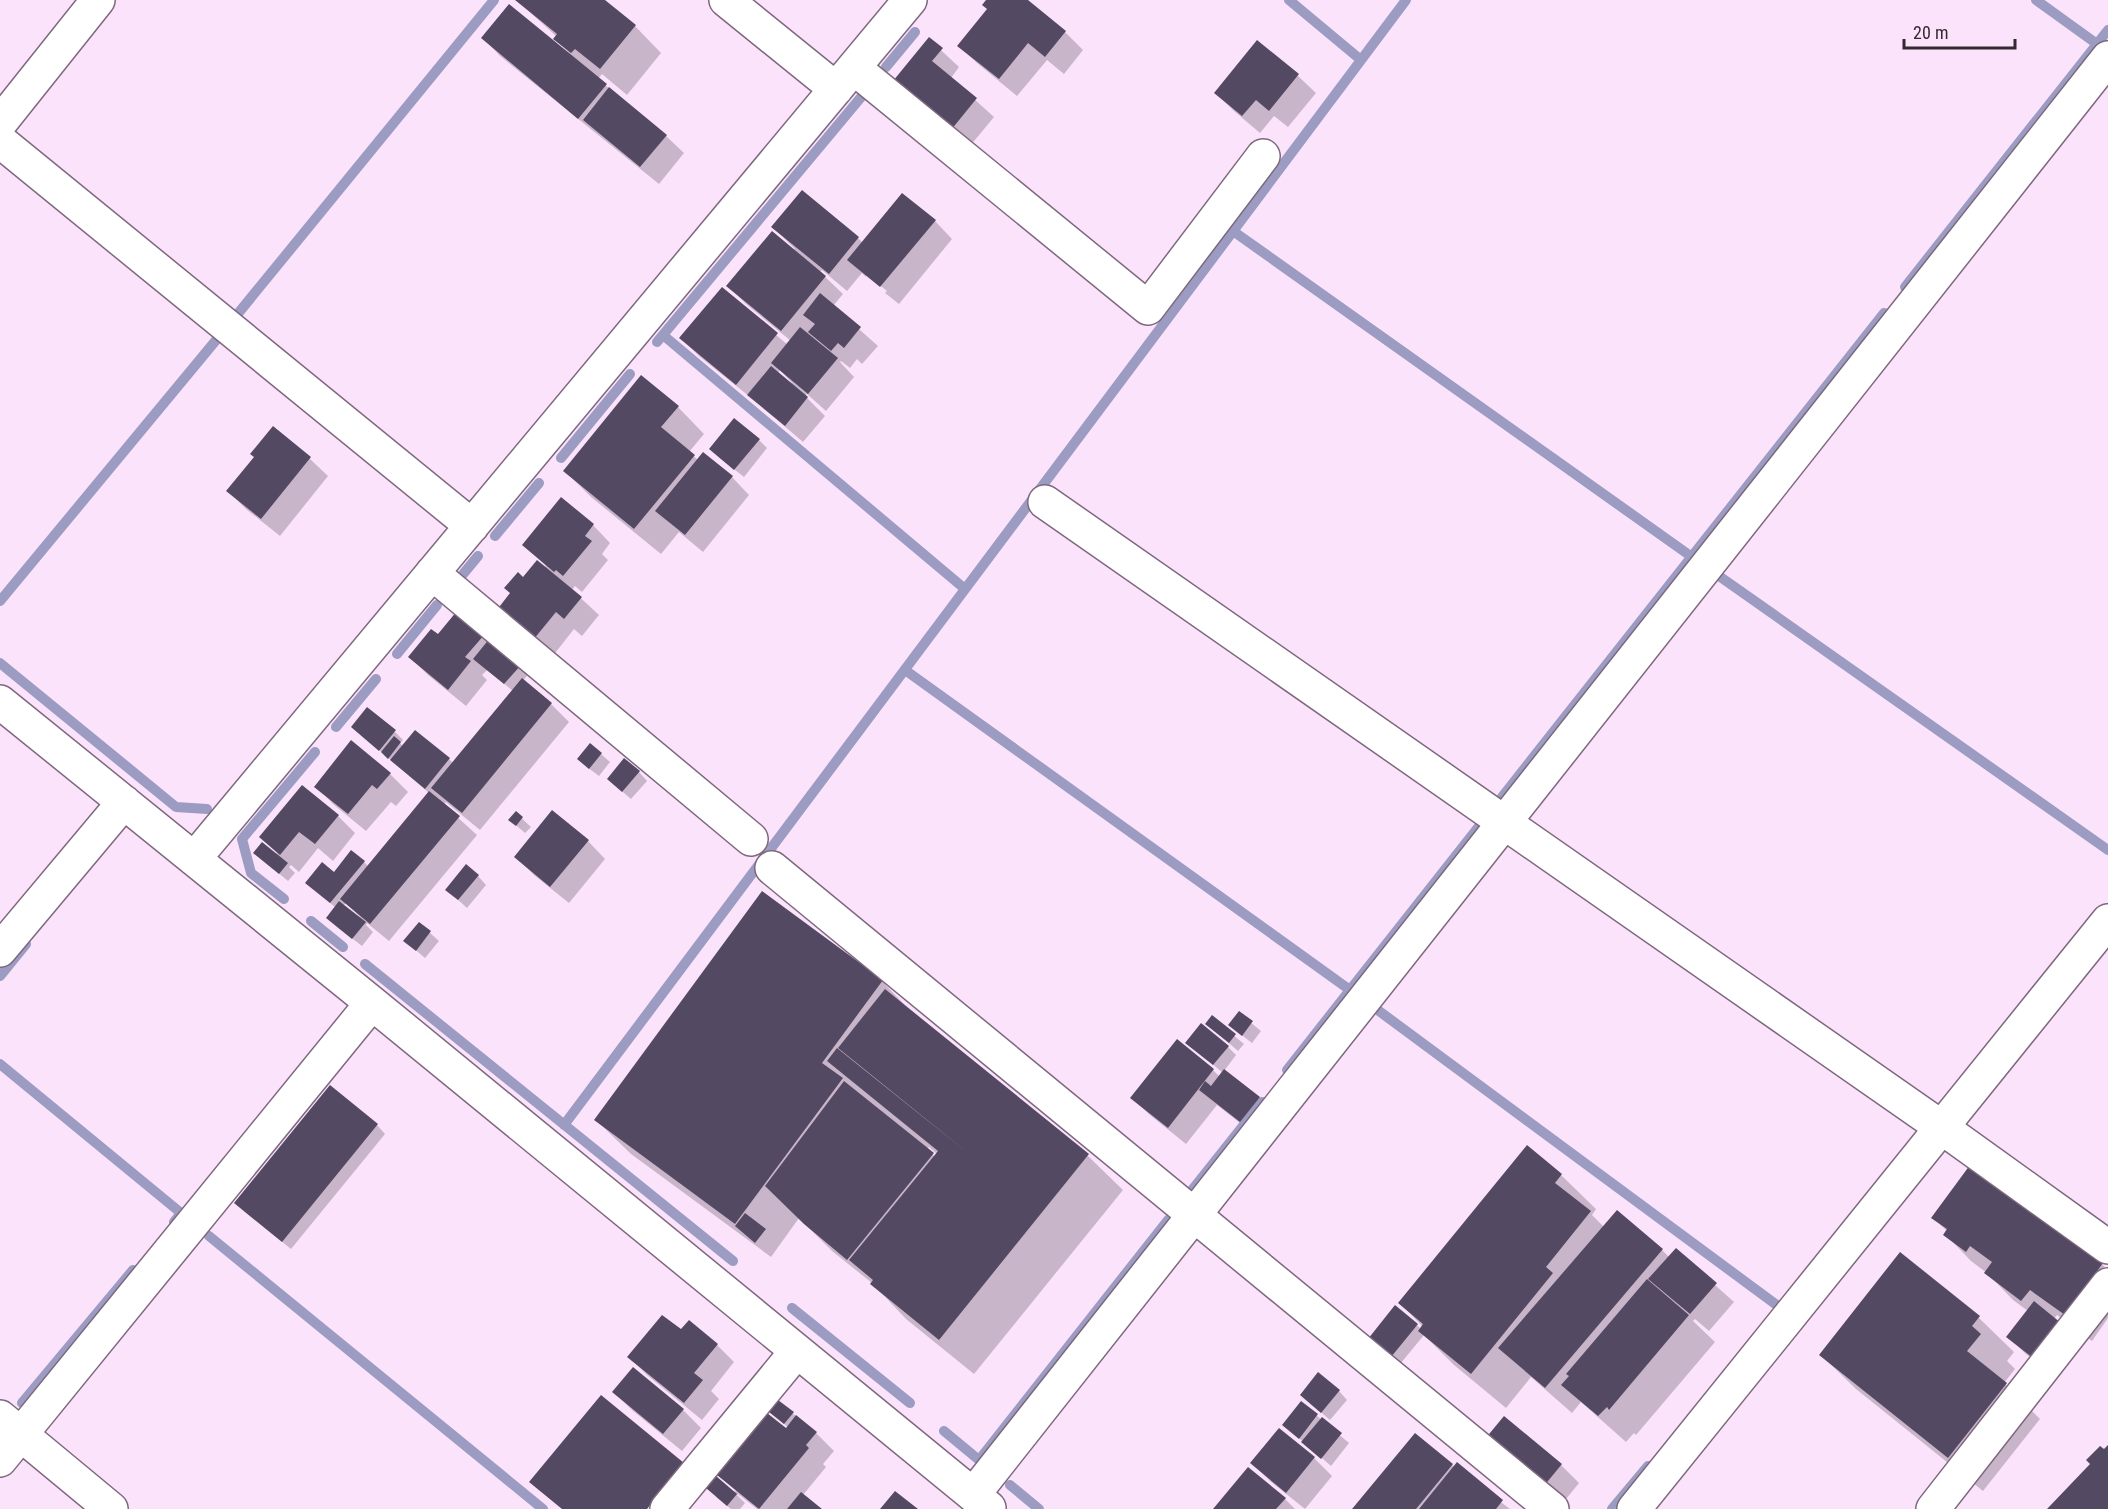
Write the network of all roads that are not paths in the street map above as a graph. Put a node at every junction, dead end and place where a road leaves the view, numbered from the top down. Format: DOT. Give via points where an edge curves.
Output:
graph roads {
  1 [pos="98,0"];
  2 [pos="726,0"];
  3 [pos="910,0"];
  4 [pos="2108,58"];
  5 [pos="845,78"];
  6 [pos="0,123"];
  7 [pos="0,141"];
  8 [pos="1263,156"];
  9 [pos="1045,502"];
  10 [pos="472,526"];
  11 [pos="432,573"];
  12 [pos="0,702"];
  13 [pos="124,802"];
  14 [pos="1505,823"];
  15 [pos="750,839"];
  16 [pos="194,859"];
  17 [pos="772,868"];
  18 [pos="2108,921"];
  19 [pos="0,950"];
  20 [pos="372,1003"];
  21 [pos="1941,1127"];
  22 [pos="1194,1215"];
  23 [pos="2108,1246"];
  24 [pos="2108,1285"];
  25 [pos="797,1351"];
  26 [pos="10,1426"];
  27 [pos="0,1460"];
  28 [pos="982,1502"];
  29 [pos="111,1509"];
  30 [pos="667,1509"];
  31 [pos="1552,1509"];
  32 [pos="1634,1509"];
  33 [pos="1933,1509"];
  1 -- 6 [label="street"];
  2 -- 5 [label="street"];
  3 -- 5 [label="street"];
  4 -- 14 [label="street"];
  5 -- 8 [label="street" via="1148,308"];
  5 -- 10 [label="street"];
  7 -- 10 [label="street"];
  9 -- 14 [label="street"];
  10 -- 11 [label="street"];
  11 -- 15 [label="street"];
  11 -- 16 [label="street"];
  12 -- 13 [label="street"];
  13 -- 16 [label="street"];
  13 -- 19 [label="street"];
  14 -- 21 [label="street"];
  14 -- 22 [label="street"];
  16 -- 20 [label="street"];
  17 -- 22 [label="street"];
  18 -- 21 [label="street"];
  20 -- 25 [label="street"];
  20 -- 26 [label="street"];
  21 -- 23 [label="street"];
  21 -- 32 [label="street"];
  22 -- 28 [label="street"];
  22 -- 31 [label="street"];
  24 -- 33 [label="street"];
  25 -- 28 [label="street"];
  25 -- 30 [label="street"];
  26 -- 27 [label="street"];
  26 -- 29 [label="street"];
}
